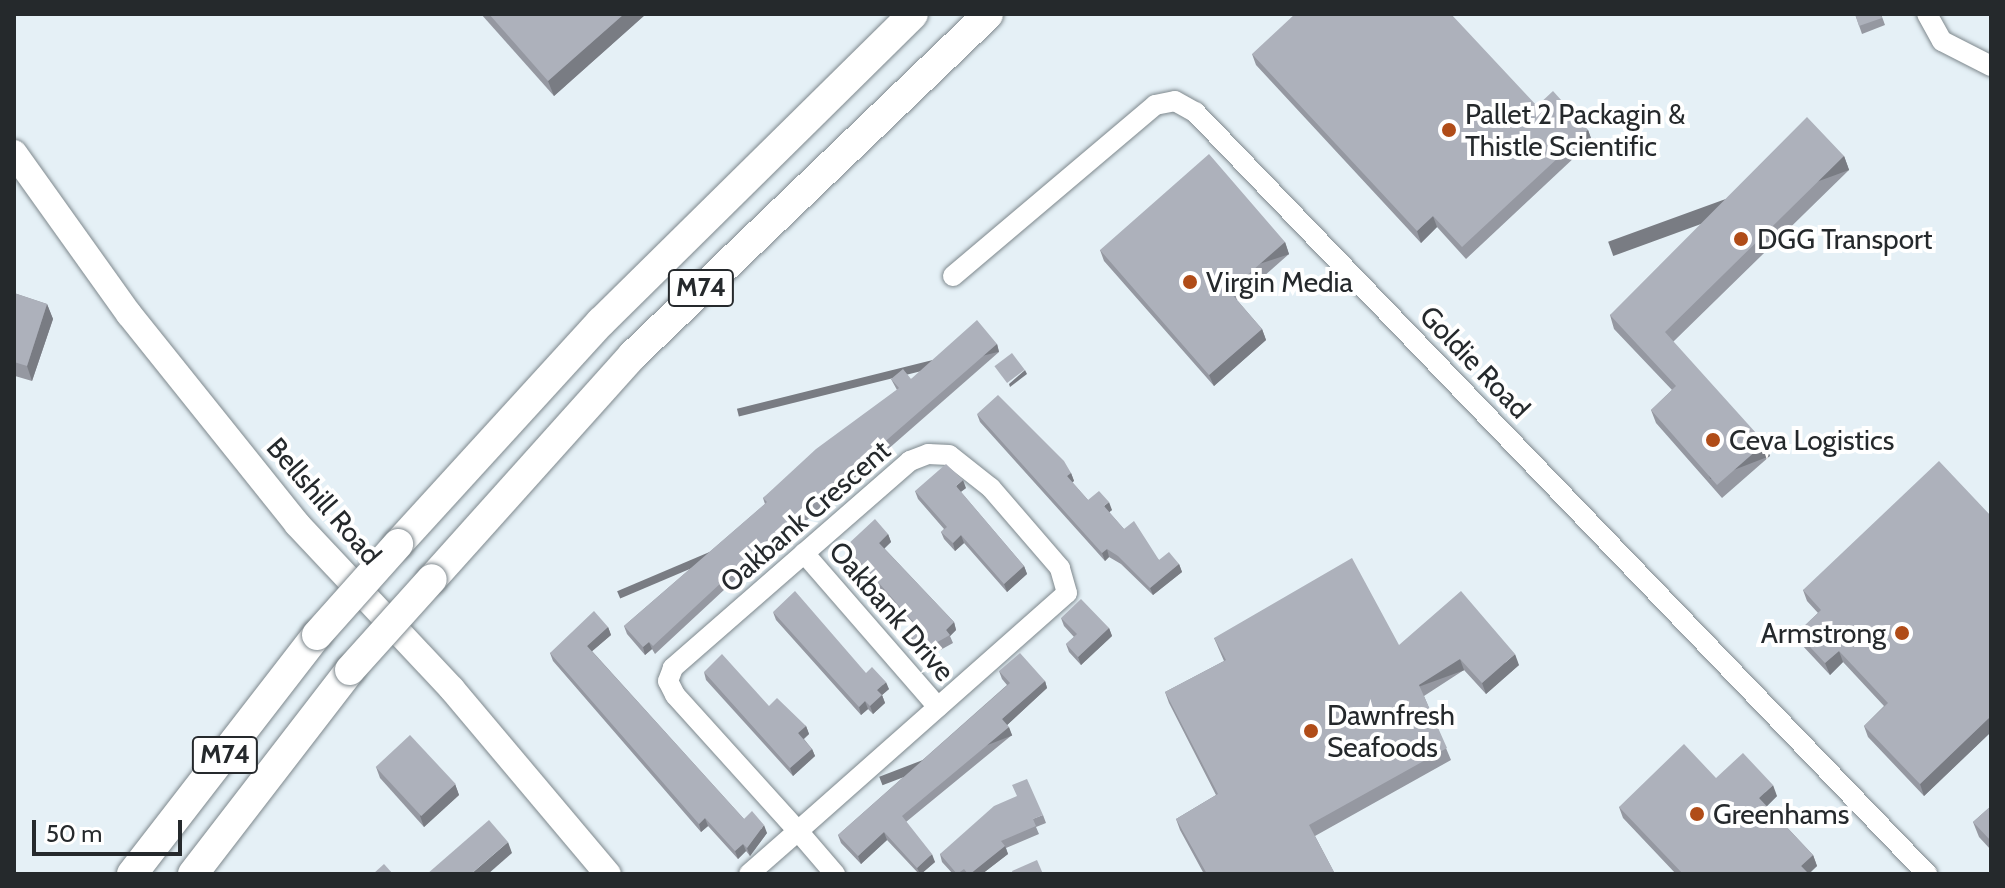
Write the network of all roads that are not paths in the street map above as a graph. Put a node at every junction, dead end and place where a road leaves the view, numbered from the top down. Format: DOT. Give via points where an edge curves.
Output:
graph roads {
  1 [pos="913,14"];
  2 [pos="988,14"];
  3 [pos="1927,14"];
  4 [pos="1991,66"];
  5 [pos="14,153"];
  6 [pos="953,276"];
  7 [pos="804,553"];
  8 [pos="938,707"];
  9 [pos="798,831"];
  10 [pos="132,874"];
  11 [pos="193,874"];
  12 [pos="608,874"];
  13 [pos="749,874"];
  14 [pos="835,874"];
  15 [pos="1927,874"];
  1 -- 10 [label="highway, M74, bridge" via="601,322 398,544 317,635"];
  2 -- 11 [label="highway, M74, bridge" via="633,355 350,670"];
  3 -- 4 [label="street" via="1942,41"];
  5 -- 12 [label="main road, Bellshill Road" via="129,314 297,524 452,689"];
  6 -- 15 [label="street, Goldie Road" via="1155,105 1175,101 1195,112"];
  7 -- 8 [label="street, Oakbank Drive"];
  7 -- 8 [label="street, Oakbank Crescent" via="910,461 928,454 949,455 991,488 1060,568 1067,593"];
  7 -- 9 [label="street, Oakbank Crescent" via="673,668 668,681"];
  8 -- 9 [label="street, Oakbank Crescent"];
  9 -- 13 [label="street, Oakbank Crescent"];
  9 -- 14 [label="street"];
}
